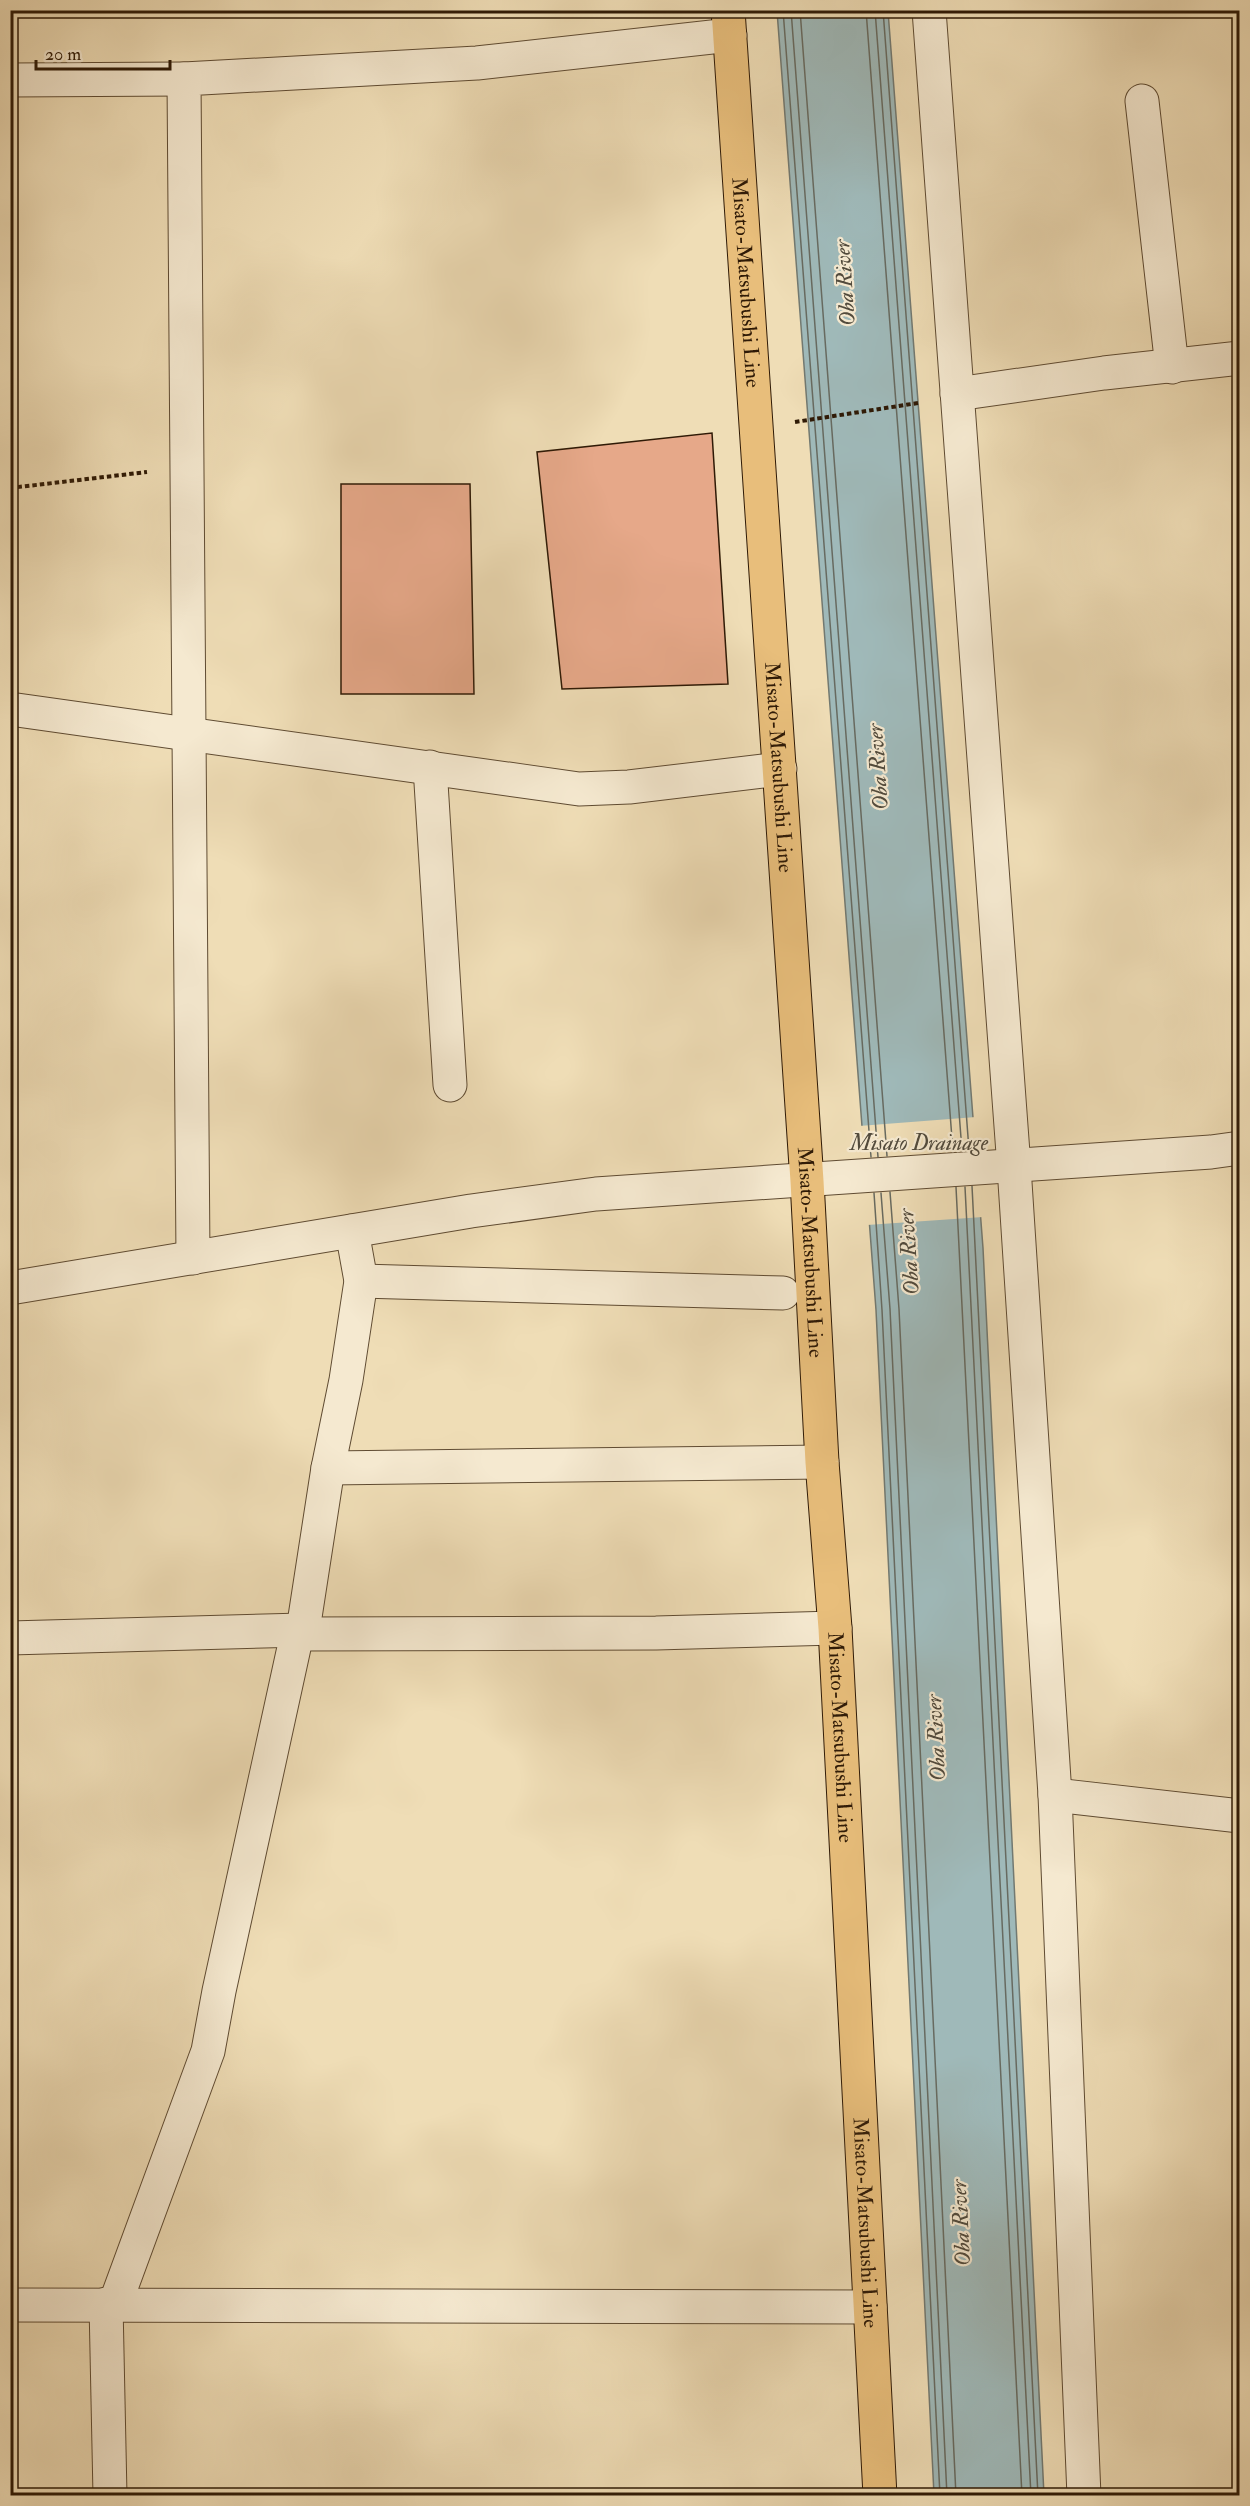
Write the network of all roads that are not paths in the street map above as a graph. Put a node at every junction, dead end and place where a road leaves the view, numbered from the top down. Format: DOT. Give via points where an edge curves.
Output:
graph roads {
  1 [pos="928,10"];
  2 [pos="729,23"];
  3 [pos="184,79"];
  4 [pos="10,80"];
  5 [pos="1142,101"];
  6 [pos="1239,358"];
  7 [pos="1172,367"];
  8 [pos="957,396"];
  9 [pos="10,709"];
  10 [pos="190,734"];
  11 [pos="430,767"];
  12 [pos="780,769"];
  13 [pos="450,1085"];
  14 [pos="1239,1148"];
  15 [pos="1003,1167"];
  16 [pos="807,1181"];
  17 [pos="352,1231"];
  18 [pos="193,1258"];
  19 [pos="361,1281"];
  20 [pos="10,1288"];
  21 [pos="783,1293"];
  22 [pos="822,1462"];
  23 [pos="328,1468"];
  24 [pos="835,1628"];
  25 [pos="300,1632"];
  26 [pos="10,1638"];
  27 [pos="1055,1795"];
  28 [pos="1239,1816"];
  29 [pos="110,2304"];
  30 [pos="10,2305"];
  31 [pos="870,2307"];
  32 [pos="110,2496"];
  33 [pos="880,2496"];
  34 [pos="1083,2496"];
  1 -- 8 [label="street"];
  2 -- 3 [label="street" via="477,63"];
  2 -- 12 [label="main road, Misato-Matsubushi Line"];
  3 -- 4 [label="street"];
  3 -- 10 [label="street"];
  5 -- 7 [label="street"];
  6 -- 7 [label="street"];
  7 -- 8 [label="street" via="1104,373"];
  8 -- 15 [label="street"];
  9 -- 10 [label="street"];
  10 -- 11 [label="street"];
  10 -- 18 [label="street"];
  11 -- 12 [label="street" via="579,789"];
  11 -- 13 [label="street"];
  12 -- 16 [label="main road, Misato-Matsubushi Line"];
  14 -- 15 [label="street"];
  15 -- 16 [label="street"];
  15 -- 27 [label="street"];
  16 -- 17 [label="street" via="596,1194"];
  16 -- 22 [label="main road, Misato-Matsubushi Line"];
  17 -- 18 [label="street"];
  17 -- 19 [label="street"];
  18 -- 20 [label="street"];
  19 -- 21 [label="street"];
  19 -- 23 [label="street"];
  22 -- 23 [label="street"];
  22 -- 24 [label="main road, Misato-Matsubushi Line"];
  23 -- 25 [label="street"];
  24 -- 25 [label="street" via="656,1633"];
  24 -- 31 [label="main road, Misato-Matsubushi Line"];
  25 -- 26 [label="street"];
  25 -- 29 [label="street" via="208,2051"];
  27 -- 28 [label="street"];
  27 -- 34 [label="street"];
  29 -- 30 [label="street"];
  29 -- 31 [label="street"];
  29 -- 32 [label="street"];
  31 -- 33 [label="main road, Misato-Matsubushi Line"];
}
